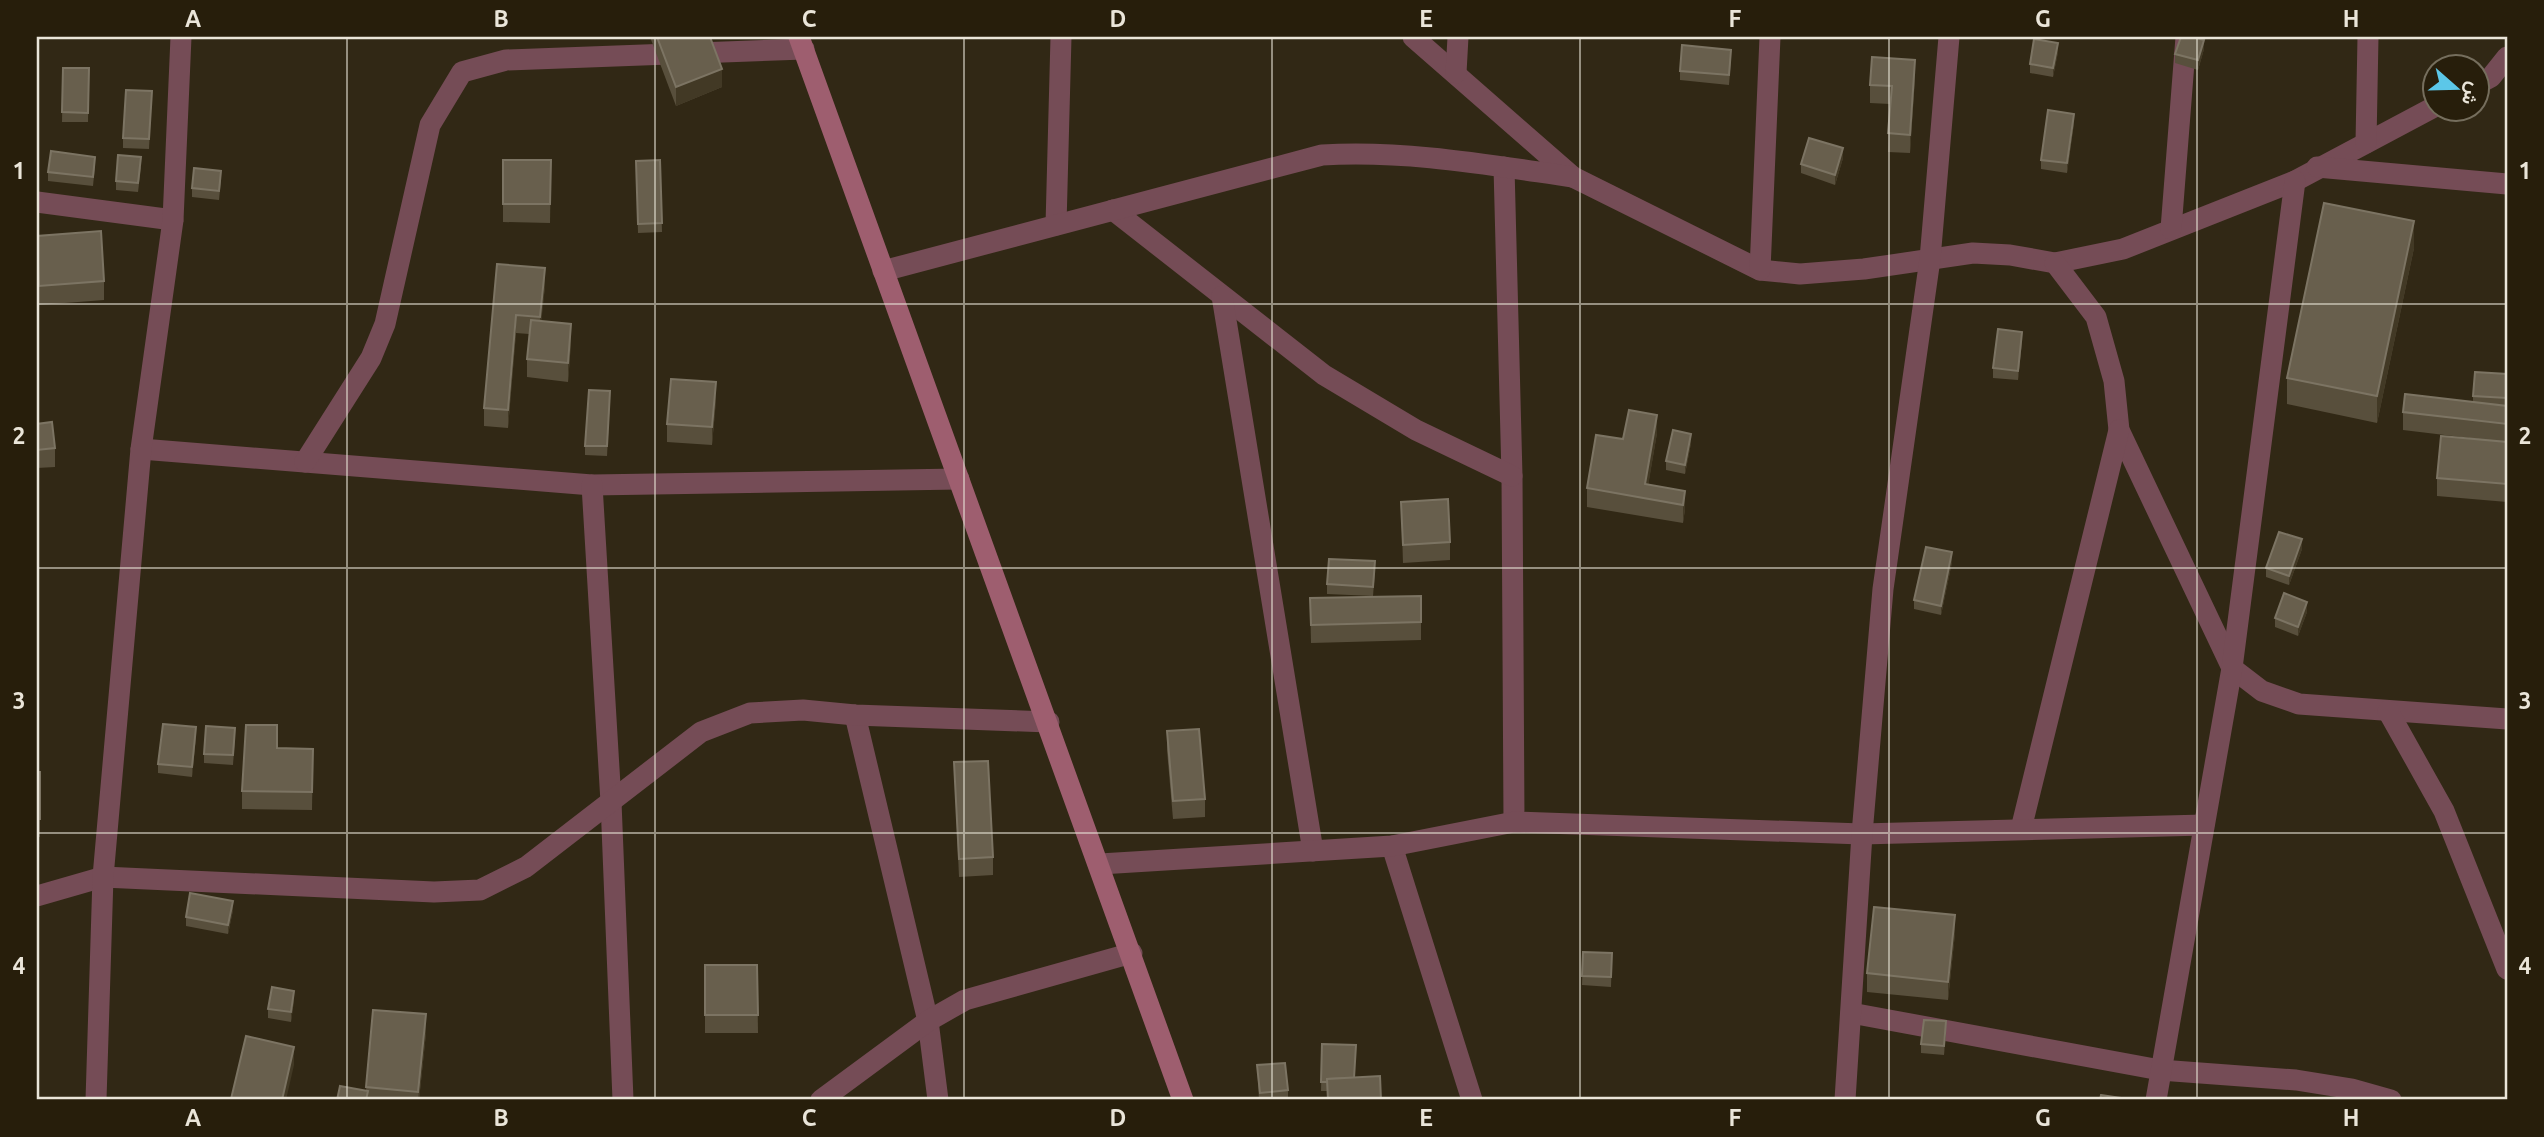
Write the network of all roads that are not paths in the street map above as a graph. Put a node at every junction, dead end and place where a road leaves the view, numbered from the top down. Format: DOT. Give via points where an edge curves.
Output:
graph roads {
  1 [pos="181,37"];
  2 [pos="1061,37"];
  3 [pos="1413,37"];
  4 [pos="1458,37"];
  5 [pos="1770,37"];
  6 [pos="1949,37"];
  7 [pos="2186,37"];
  8 [pos="2368,37"];
  9 [pos="801,43"];
  10 [pos="2507,57"];
  11 [pos="1455,73"];
  12 [pos="2492,76"];
  13 [pos="2422,113"];
  14 [pos="2366,143"];
  15 [pos="1504,167"];
  16 [pos="2317,167"];
  17 [pos="1573,177"];
  18 [pos="2295,181"];
  19 [pos="2507,184"];
  20 [pos="37,202"];
  21 [pos="1112,210"];
  22 [pos="173,219"];
  23 [pos="1056,225"];
  24 [pos="2171,229"];
  25 [pos="1930,259"];
  26 [pos="2055,263"];
  27 [pos="1760,270"];
  28 [pos="883,271"];
  29 [pos="1222,296"];
  30 [pos="2119,430"];
  31 [pos="141,449"];
  32 [pos="305,462"];
  33 [pos="1512,476"];
  34 [pos="959,479"];
  35 [pos="592,485"];
  36 [pos="2232,667"];
  37 [pos="2388,711"];
  38 [pos="855,715"];
  39 [pos="2507,719"];
  40 [pos="1049,722"];
  41 [pos="611,802"];
  42 [pos="1514,822"];
  43 [pos="2204,825"];
  44 [pos="2021,830"];
  45 [pos="1862,834"];
  46 [pos="1392,846"];
  47 [pos="1313,851"];
  48 [pos="1100,864"];
  49 [pos="103,877"];
  50 [pos="37,896"];
  51 [pos="1132,953"];
  52 [pos="2507,969"];
  53 [pos="1851,1013"];
  54 [pos="928,1021"];
  55 [pos="2160,1070"];
  56 [pos="96,1100"];
  57 [pos="623,1100"];
  58 [pos="821,1100"];
  59 [pos="938,1100"];
  60 [pos="1184,1100"];
  61 [pos="1472,1100"];
  62 [pos="1845,1100"];
  63 [pos="2156,1100"];
  64 [pos="2391,1100"];
  1 -- 22 [label="street"];
  2 -- 23 [label="street"];
  3 -- 11 [label="street"];
  4 -- 11 [label="street"];
  5 -- 27 [label="street"];
  6 -- 25 [label="street"];
  7 -- 24 [label="street"];
  8 -- 14 [label="street"];
  9 -- 28 [label="street"];
  9 -- 32 [label="street" via="506,60 462,72 430,125 385,324"];
  10 -- 12 [label="street"];
  11 -- 17 [label="street"];
  13 -- 14 [label="street"];
  14 -- 16 [label="street"];
  15 -- 17 [label="street"];
  15 -- 21 [label="street" via="1422,155 1322,155"];
  15 -- 33 [label="street"];
  16 -- 18 [label="street"];
  16 -- 19 [label="street"];
  17 -- 27 [label="street"];
  18 -- 24 [label="street"];
  18 -- 36 [label="street"];
  20 -- 22 [label="street"];
  21 -- 23 [label="street"];
  21 -- 29 [label="street"];
  22 -- 31 [label="street"];
  23 -- 28 [label="street"];
  24 -- 26 [label="street" via="2123,249"];
  25 -- 26 [label="street" via="1973,253"];
  25 -- 27 [label="street" via="1800,274"];
  25 -- 45 [label="street" via="1883,589"];
  26 -- 30 [label="street" via="2096,317 2114,381"];
  28 -- 34 [label="street"];
  29 -- 33 [label="street" via="1336,382 1416,430"];
  29 -- 47 [label="street"];
  30 -- 36 [label="street"];
  30 -- 44 [label="street"];
  31 -- 32 [label="street"];
  31 -- 49 [label="street"];
  32 -- 35 [label="street"];
  33 -- 42 [label="street"];
  34 -- 35 [label="street"];
  34 -- 40 [label="street"];
  35 -- 41 [label="street"];
  36 -- 37 [label="street" via="2262,691 2299,704"];
  36 -- 43 [label="street"];
  37 -- 39 [label="street"];
  37 -- 52 [label="street" via="2444,811"];
  38 -- 40 [label="street"];
  38 -- 41 [label="street" via="803,710 750,713 701,732"];
  38 -- 54 [label="street"];
  40 -- 48 [label="street"];
  41 -- 49 [label="street" via="526,867 480,890 434,892"];
  41 -- 57 [label="street"];
  42 -- 45 [label="street"];
  42 -- 46 [label="street"];
  43 -- 44 [label="street"];
  43 -- 55 [label="street"];
  44 -- 45 [label="street"];
  45 -- 53 [label="street"];
  46 -- 47 [label="street"];
  46 -- 61 [label="street"];
  47 -- 48 [label="street"];
  48 -- 51 [label="street"];
  49 -- 50 [label="street"];
  49 -- 56 [label="street"];
  51 -- 54 [label="street" via="965,1000"];
  51 -- 60 [label="street"];
  53 -- 55 [label="street"];
  53 -- 62 [label="street"];
  54 -- 58 [label="street"];
  54 -- 59 [label="street"];
  55 -- 63 [label="street"];
  55 -- 64 [label="street" via="2296,1080"];
}
